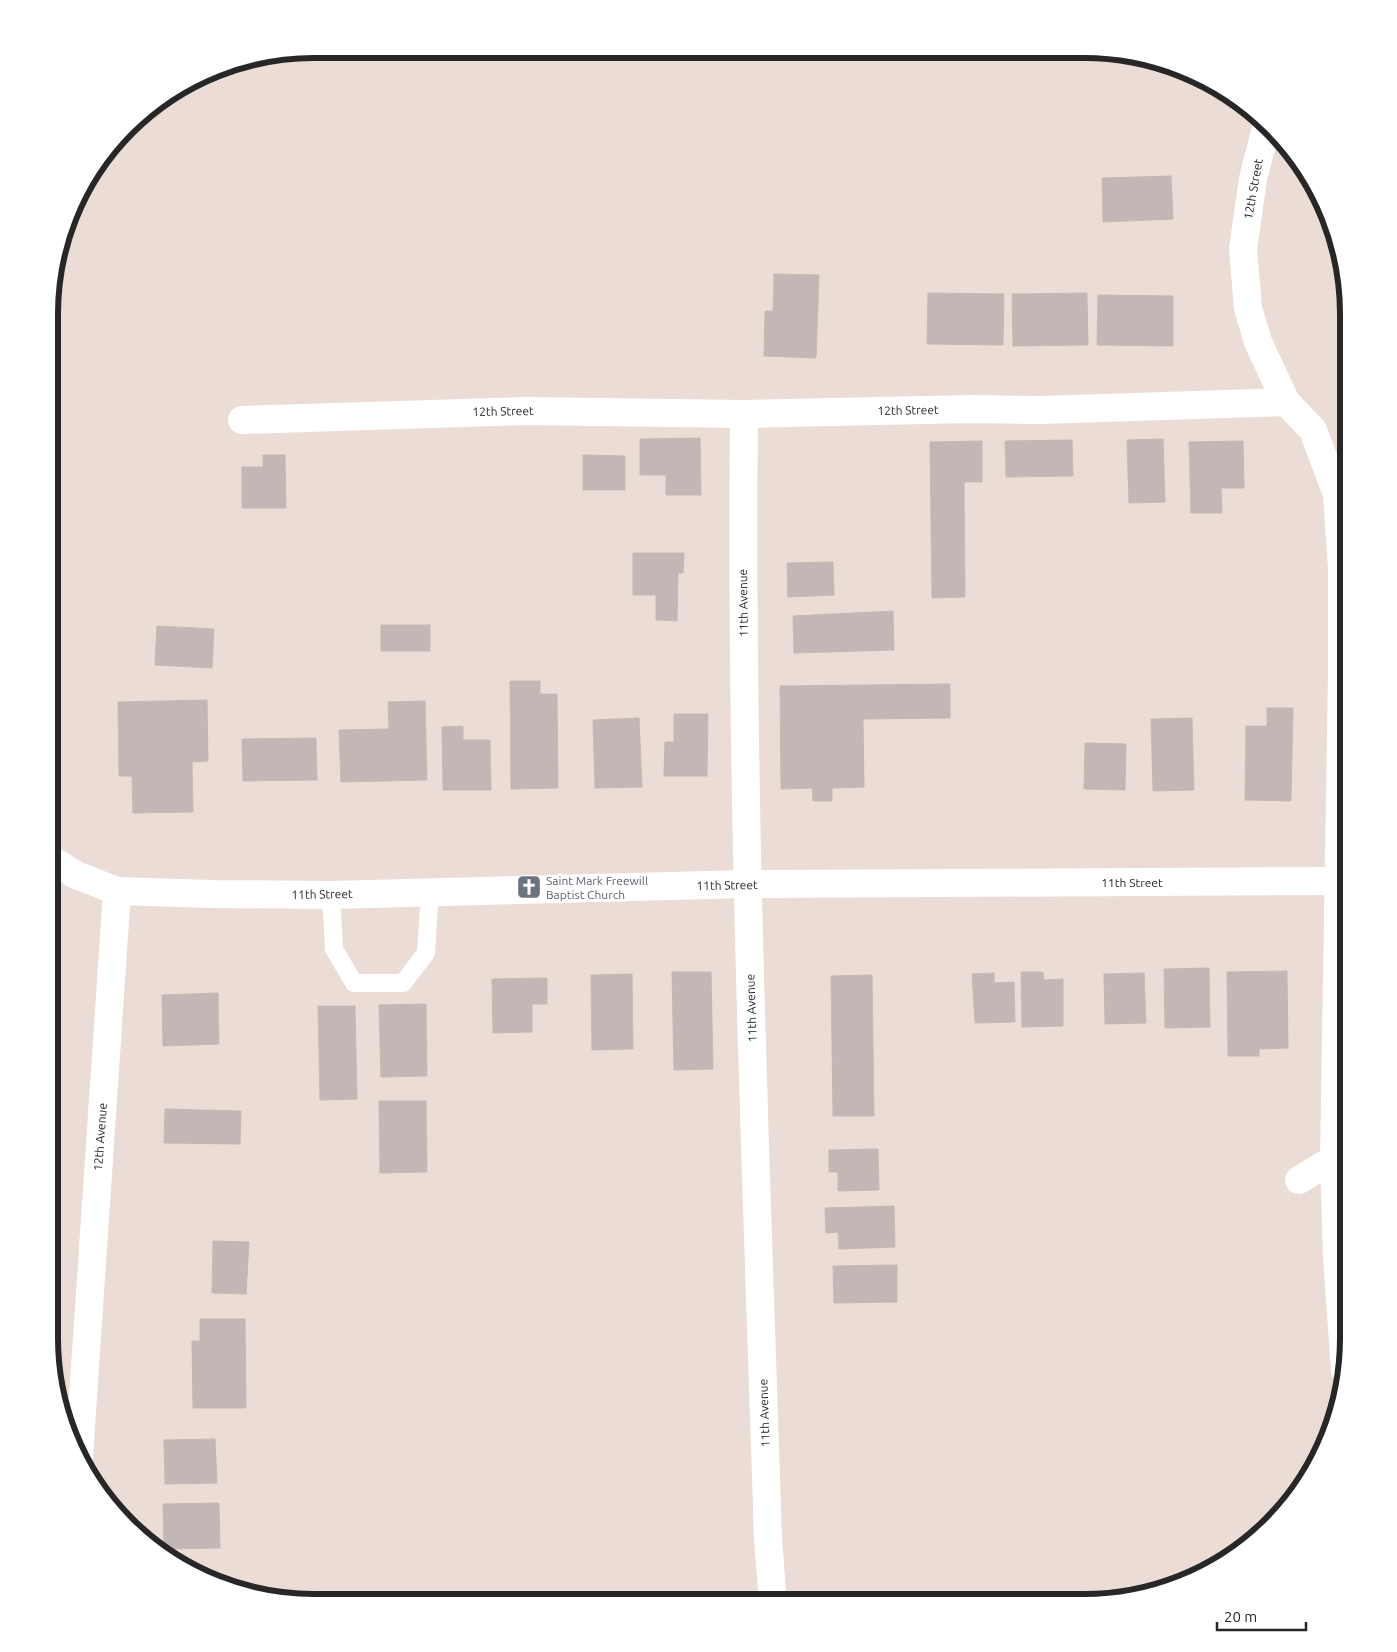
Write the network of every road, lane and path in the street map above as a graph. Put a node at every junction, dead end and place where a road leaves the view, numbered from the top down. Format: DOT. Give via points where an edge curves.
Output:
graph roads {
  1 [pos="1265,134"];
  2 [pos="1286,402"];
  3 [pos="744,414"];
  4 [pos="242,420"];
  5 [pos="1340,539"];
  6 [pos="1340,762"];
  7 [pos="58,864"];
  8 [pos="1338,881"];
  9 [pos="748,884"];
  10 [pos="116,891"];
  11 [pos="430,892"];
  12 [pos="331,895"];
  13 [pos="1334,1159"];
  14 [pos="1299,1180"];
  15 [pos="1340,1301"];
  16 [pos="80,1443"];
  17 [pos="772,1594"];
  1 -- 2 [label="street, 12th Street" via="1253,178 1243,249 1248,308 1258,342"];
  2 -- 3 [label="street, 12th Street" via="1061,410"];
  2 -- 5 [label="street" via="1313,430 1337,494"];
  3 -- 4 [label="street, 12th Street" via="526,411"];
  3 -- 9 [label="street, 11th Avenue" via="742,588"];
  6 -- 8 [label="street"];
  7 -- 10 [label="street"];
  8 -- 9 [label="street, 11th Street"];
  8 -- 13 [label="street"];
  9 -- 11 [label="street, 11th Street"];
  9 -- 17 [label="street, 11th Avenue"];
  10 -- 12 [label="street, 11th Street"];
  10 -- 16 [label="street, 12th Avenue"];
  11 -- 12 [label="street, 11th Street"];
  11 -- 12 [label="lane" via="426,953 402,983 354,982 334,949"];
  13 -- 14 [label="street"];
  13 -- 15 [label="street"];
}
